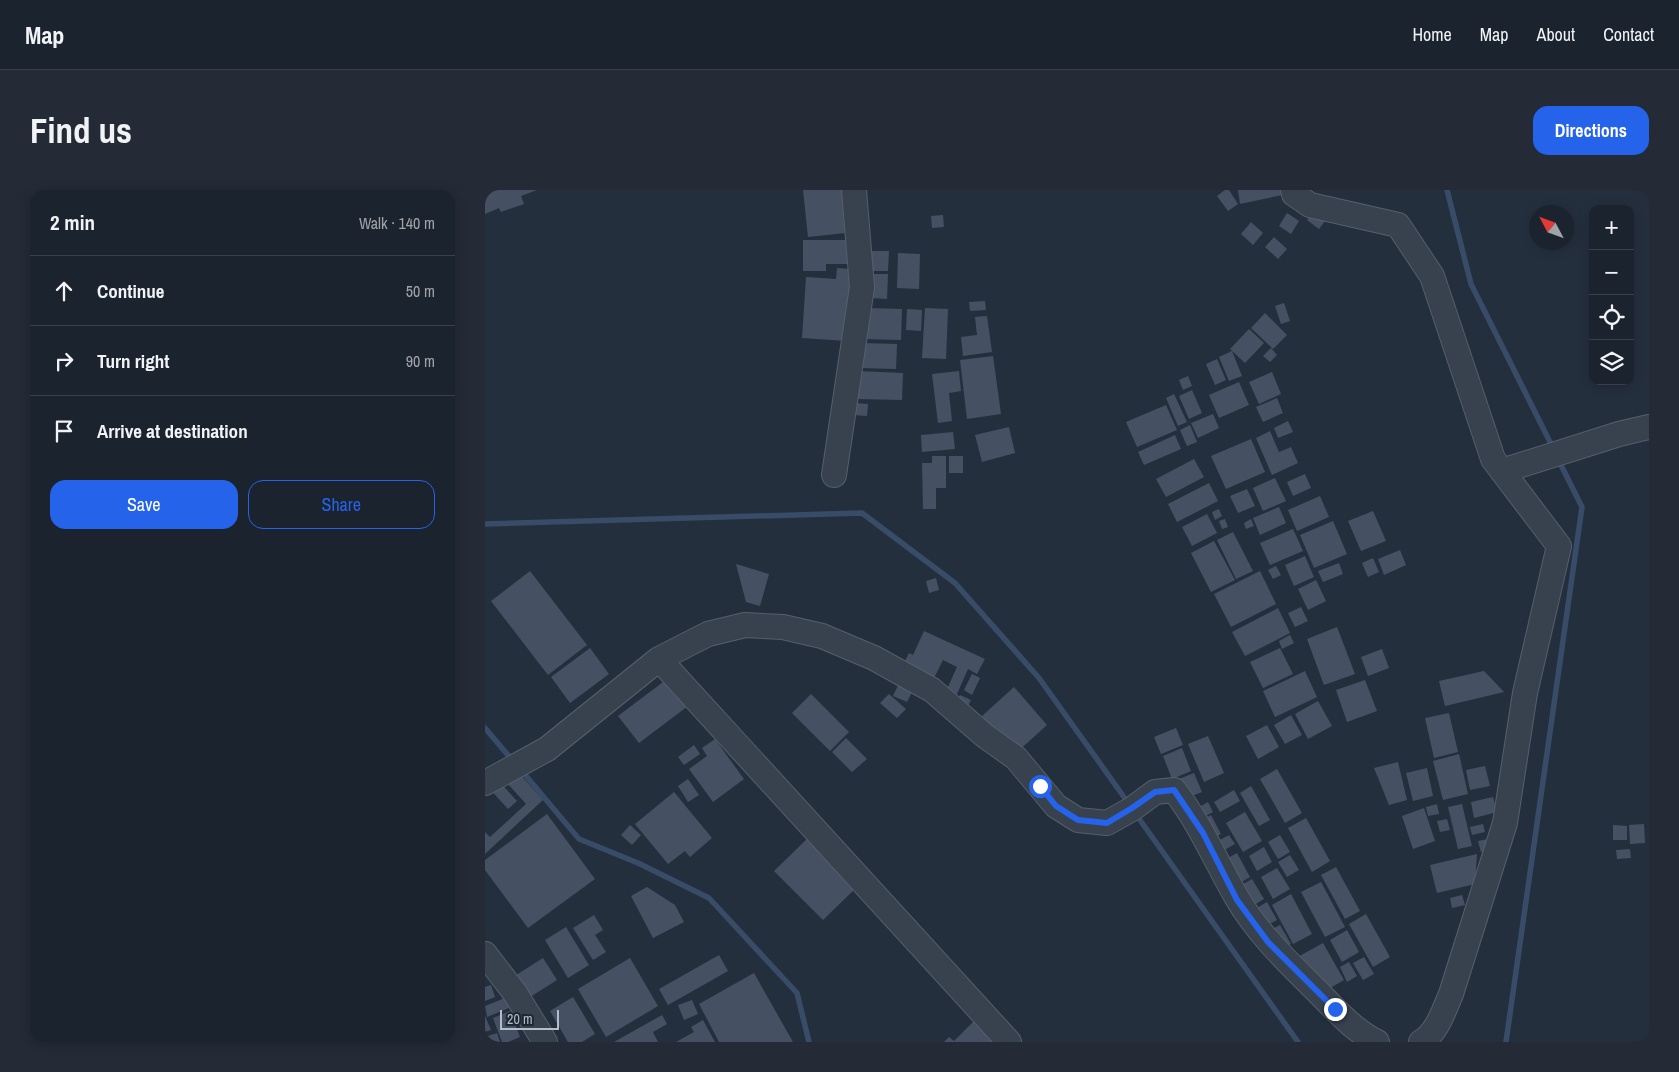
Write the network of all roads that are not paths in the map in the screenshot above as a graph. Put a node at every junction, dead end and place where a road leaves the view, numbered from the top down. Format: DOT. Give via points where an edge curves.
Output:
graph roads {
  1 [pos="853,190"];
  2 [pos="1293,190"];
  3 [pos="1649,427"];
  4 [pos="1502,471"];
  5 [pos="834,475"];
  6 [pos="659,659"];
  7 [pos="485,783"];
  8 [pos="485,954"];
  9 [pos="545,1042"];
  10 [pos="1009,1042"];
  11 [pos="1377,1042"];
  12 [pos="1421,1042"];
  1 -- 5 [label="street" via="862,287"];
  2 -- 4 [label="street" via="1310,205 1398,225 1432,276 1493,459"];
  3 -- 4 [label="street"];
  4 -- 12 [label="street" via="1559,546 1525,693 1505,823 1451,994 1439,1021"];
  6 -- 7 [label="street" via="547,749"];
  6 -- 10 [label="street"];
  6 -- 11 [label="street" via="708,634 745,625 783,627 822,636 874,658 932,690 1016,758 1056,806 1078,820 1107,823 1155,792 1174,790 1203,833 1237,900 1268,942 1348,1022"];
  8 -- 9 [label="street" via="515,993"];
}
